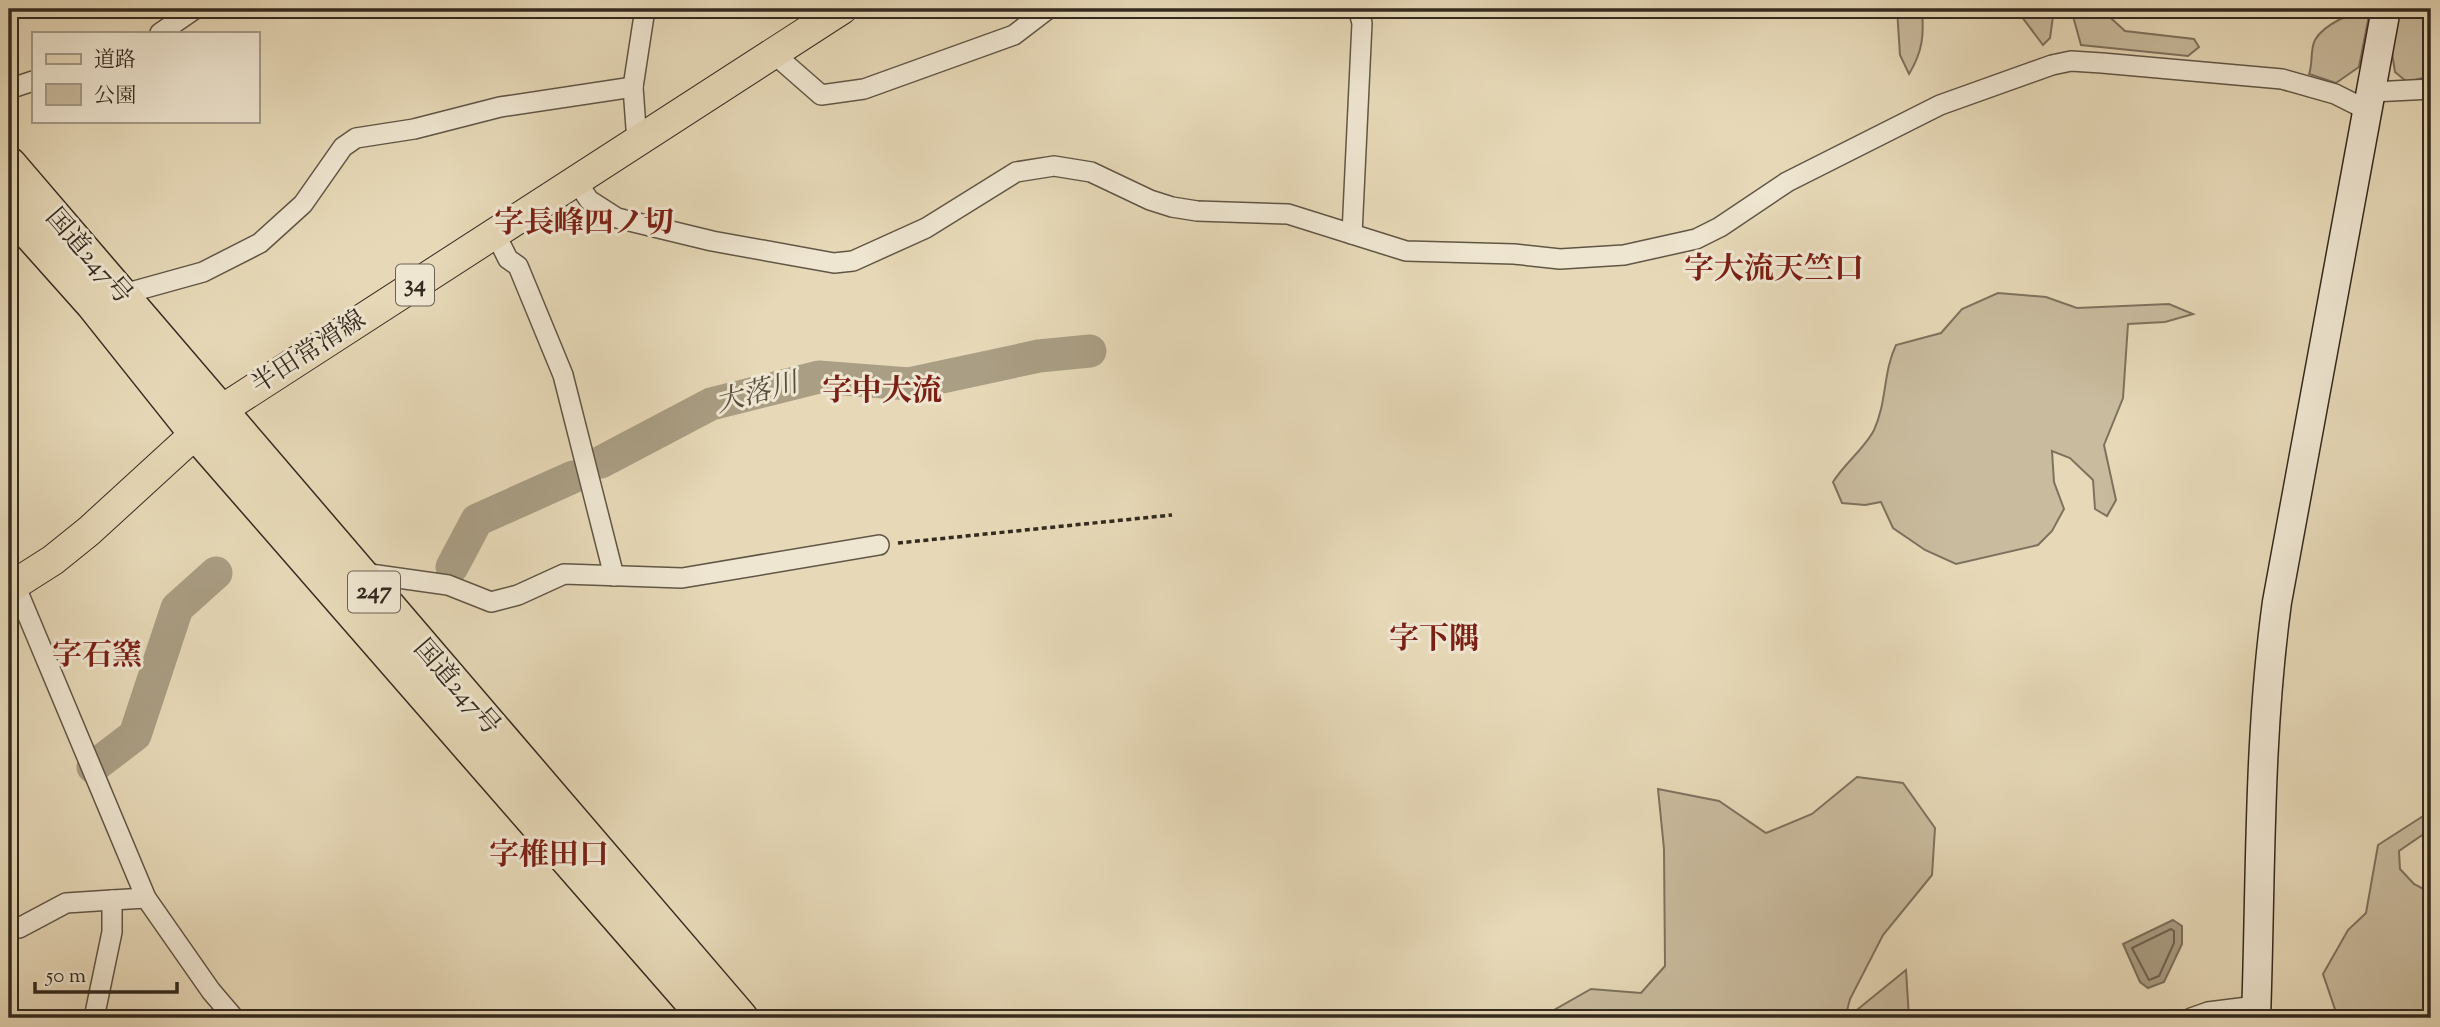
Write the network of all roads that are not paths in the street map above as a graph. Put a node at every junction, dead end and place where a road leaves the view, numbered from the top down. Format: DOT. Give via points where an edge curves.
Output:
graph roads {
  1 [pos="195,9"];
  2 [pos="645,9"];
  3 [pos="842,9"];
  4 [pos="1048,9"];
  5 [pos="1357,9"];
  6 [pos="2386,9"];
  7 [pos="161,32"];
  8 [pos="773,53"];
  9 [pos="32,81"];
  10 [pos="633,87"];
  11 [pos="9,89"];
  12 [pos="2431,89"];
  13 [pos="2371,102"];
  14 [pos="636,142"];
  15 [pos="9,165"];
  16 [pos="578,182"];
  17 [pos="9,209"];
  18 [pos="495,233"];
  19 [pos="1352,234"];
  20 [pos="120,295"];
  21 [pos="208,421"];
  22 [pos="878,545"];
  23 [pos="614,576"];
  24 [pos="362,579"];
  25 [pos="12,586"];
  26 [pos="146,898"];
  27 [pos="112,900"];
  28 [pos="9,928"];
  29 [pos="2256,1012"];
  30 [pos="94,1018"];
  31 [pos="234,1018"];
  32 [pos="707,1018"];
  33 [pos="740,1018"];
  34 [pos="2191,1018"];
  1 -- 7 [label="street"];
  2 -- 10 [label="street"];
  3 -- 8 [label="main road, 半田常滑線 / 34"];
  4 -- 8 [label="street" via="1014,35 864,89 821,95"];
  5 -- 19 [label="street" via="1362,23"];
  6 -- 13 [label="street"];
  8 -- 14 [label="main road, 半田常滑線 / 34"];
  9 -- 11 [label="street"];
  10 -- 14 [label="street"];
  10 -- 20 [label="street" via="500,107 356,138 343,147 303,204 260,243 203,272"];
  12 -- 13 [label="street"];
  13 -- 19 [label="street" via="2282,79 2071,61 1940,105 1787,182 1720,227 1669,247 1592,259 1560,259 1419,253"];
  13 -- 29 [label="street" via="2269,662"];
  14 -- 16 [label="main road, 半田常滑線 / 34"];
  15 -- 20 [label="highway, 国道247号 / 247"];
  16 -- 18 [label="main road, 半田常滑線 / 34"];
  16 -- 19 [label="street" via="589,201 617,218 834,263 853,261 926,228 1016,172 1054,166 1091,172 1172,207 1288,214"];
  17 -- 21 [label="highway, 国道247号 / 247"];
  18 -- 21 [label="main road, 半田常滑線 / 34"];
  18 -- 23 [label="street" via="508,259 518,266 563,375"];
  20 -- 21 [label="highway, 国道247号 / 247"];
  21 -- 24 [label="highway, 国道247号 / 247"];
  21 -- 25 [label="main road, 半田常滑線 / 34" via="89,531"];
  21 -- 32 [label="highway, 国道247号 / 247"];
  22 -- 23 [label="street" via="706,576"];
  23 -- 24 [label="street" via="564,574 491,603 449,585 370,574"];
  24 -- 33 [label="highway, 国道247号 / 247"];
  25 -- 26 [label="street"];
  26 -- 27 [label="street"];
  26 -- 31 [label="street"];
  27 -- 28 [label="street" via="66,903 19,928"];
  27 -- 30 [label="street" via="112,932"];
  29 -- 34 [label="street" via="2208,1012"];
}
